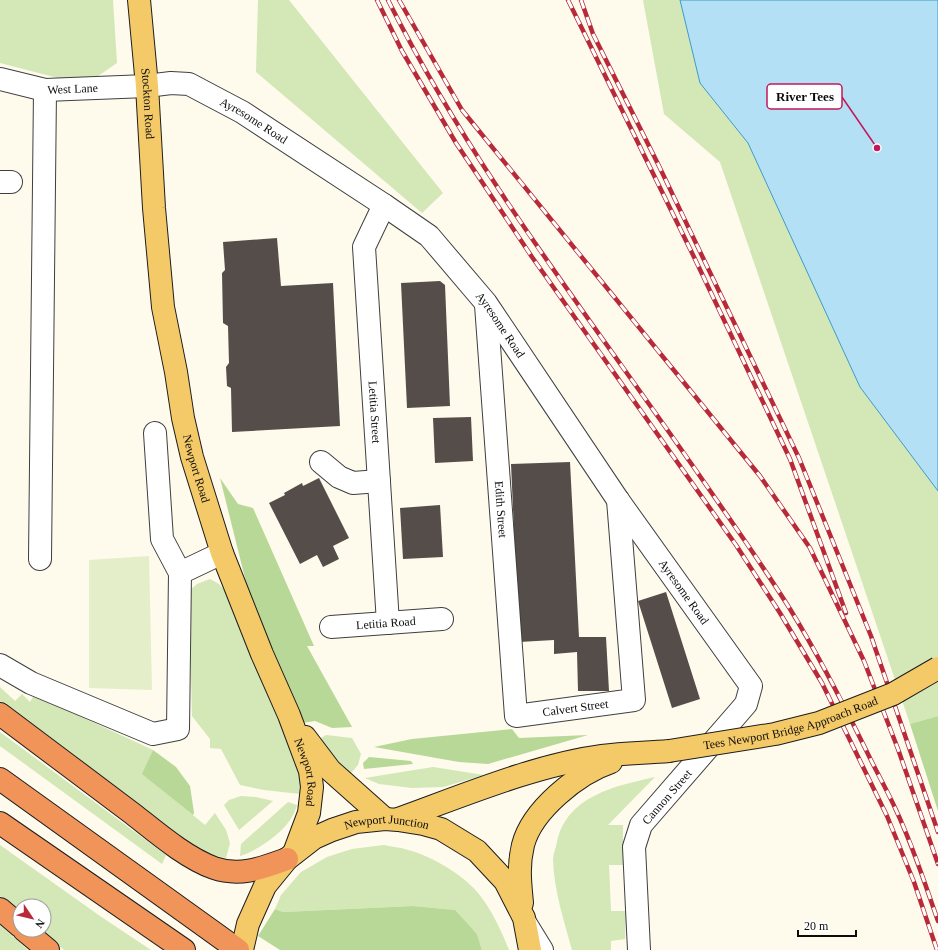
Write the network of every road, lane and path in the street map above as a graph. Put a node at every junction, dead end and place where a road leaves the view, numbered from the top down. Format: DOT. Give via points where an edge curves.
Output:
graph roads {
  1 [pos="139,0"];
  2 [pos="0,79"];
  3 [pos="147,86"];
  4 [pos="45,90"];
  5 [pos="384,205"];
  6 [pos="154,208"];
  7 [pos="486,302"];
  8 [pos="155,433"];
  9 [pos="321,462"];
  10 [pos="379,481"];
  11 [pos="618,500"];
  12 [pos="222,554"];
  13 [pos="40,559"];
  14 [pos="180,573"];
  15 [pos="442,619"];
  16 [pos="388,623"];
  17 [pos="331,627"];
  18 [pos="0,665"];
  19 [pos="938,668"];
  20 [pos="751,686"];
  21 [pos="0,714"];
  22 [pos="289,715"];
  23 [pos="516,716"];
  24 [pos="636,754"];
  25 [pos="0,779"];
  26 [pos="391,819"];
  27 [pos="0,823"];
  28 [pos="290,856"];
  29 [pos="0,909"];
  30 [pos="12,919"];
  31 [pos="525,921"];
  32 [pos="34,938"];
  33 [pos="48,950"];
  34 [pos="184,950"];
  35 [pos="238,950"];
  36 [pos="242,950"];
  37 [pos="530,950"];
  38 [pos="542,950"];
  39 [pos="639,950"];
  1 -- 3 [label="main road, Stockton Road"];
  2 -- 4 [label="street, West Lane"];
  3 -- 4 [label="street, West Lane"];
  3 -- 5 [label="street, Ayresome Road" via="189,84 242,112"];
  3 -- 6 [label="main road, Stockton Road"];
  4 -- 13 [label="street"];
  5 -- 7 [label="street, Ayresome Road" via="429,236"];
  5 -- 10 [label="street, Letitia Street" via="364,247"];
  6 -- 12 [label="main road, Newport Road" via="163,307 183,418 192,457"];
  7 -- 11 [label="street, Ayresome Road"];
  7 -- 23 [label="street, Edith Street"];
  8 -- 14 [label="street" via="162,539"];
  9 -- 10 [label="street" via="339,477 353,483"];
  10 -- 16 [label="street, Letitia Street"];
  11 -- 20 [label="street, Ayresome Road"];
  11 -- 23 [label="street, Calvert Street" via="634,700"];
  12 -- 14 [label="street"];
  12 -- 22 [label="main road, Newport Road"];
  14 -- 18 [label="street" via="178,729 152,734 31,682"];
  15 -- 16 [label="street, Letitia Road"];
  16 -- 17 [label="street, Letitia Road"];
  19 -- 24 [label="main road, Tees Newport Bridge Approach Road, bridge" via="893,694 819,723 775,734"];
  20 -- 39 [label="street, Cannon Street" via="746,704 641,825 634,847"];
  21 -- 28 [label="highway" via="197,860 214,868 235,872 254,871"];
  22 -- 26 [label="main road, Newport Road" via="330,770"];
  22 -- 28 [label="main road, Newport Road" via="310,771 312,787 310,813"];
  24 -- 26 [label="main road, Tees Newport Bridge Approach Road" via="602,756 555,766"];
  24 -- 31 [label="main road, Tees Newport Bridge Approach Road" via="607,763 566,787 534,821 523,844 519,873"];
  25 -- 35 [label="highway"];
  26 -- 28 [label="main road, Newport Junction" via="356,822 332,830 314,838"];
  26 -- 31 [label="main road, Newport Junction" via="441,830 477,851 505,881"];
  27 -- 34 [label="highway"];
  28 -- 36 [label="main road, Newport Junction" via="265,886 248,924"];
  29 -- 30 [label="highway"];
  31 -- 37 [label="main road, Newport Junction"];
  31 -- 38 [label="street"];
  32 -- 33 [label="highway"];
}
